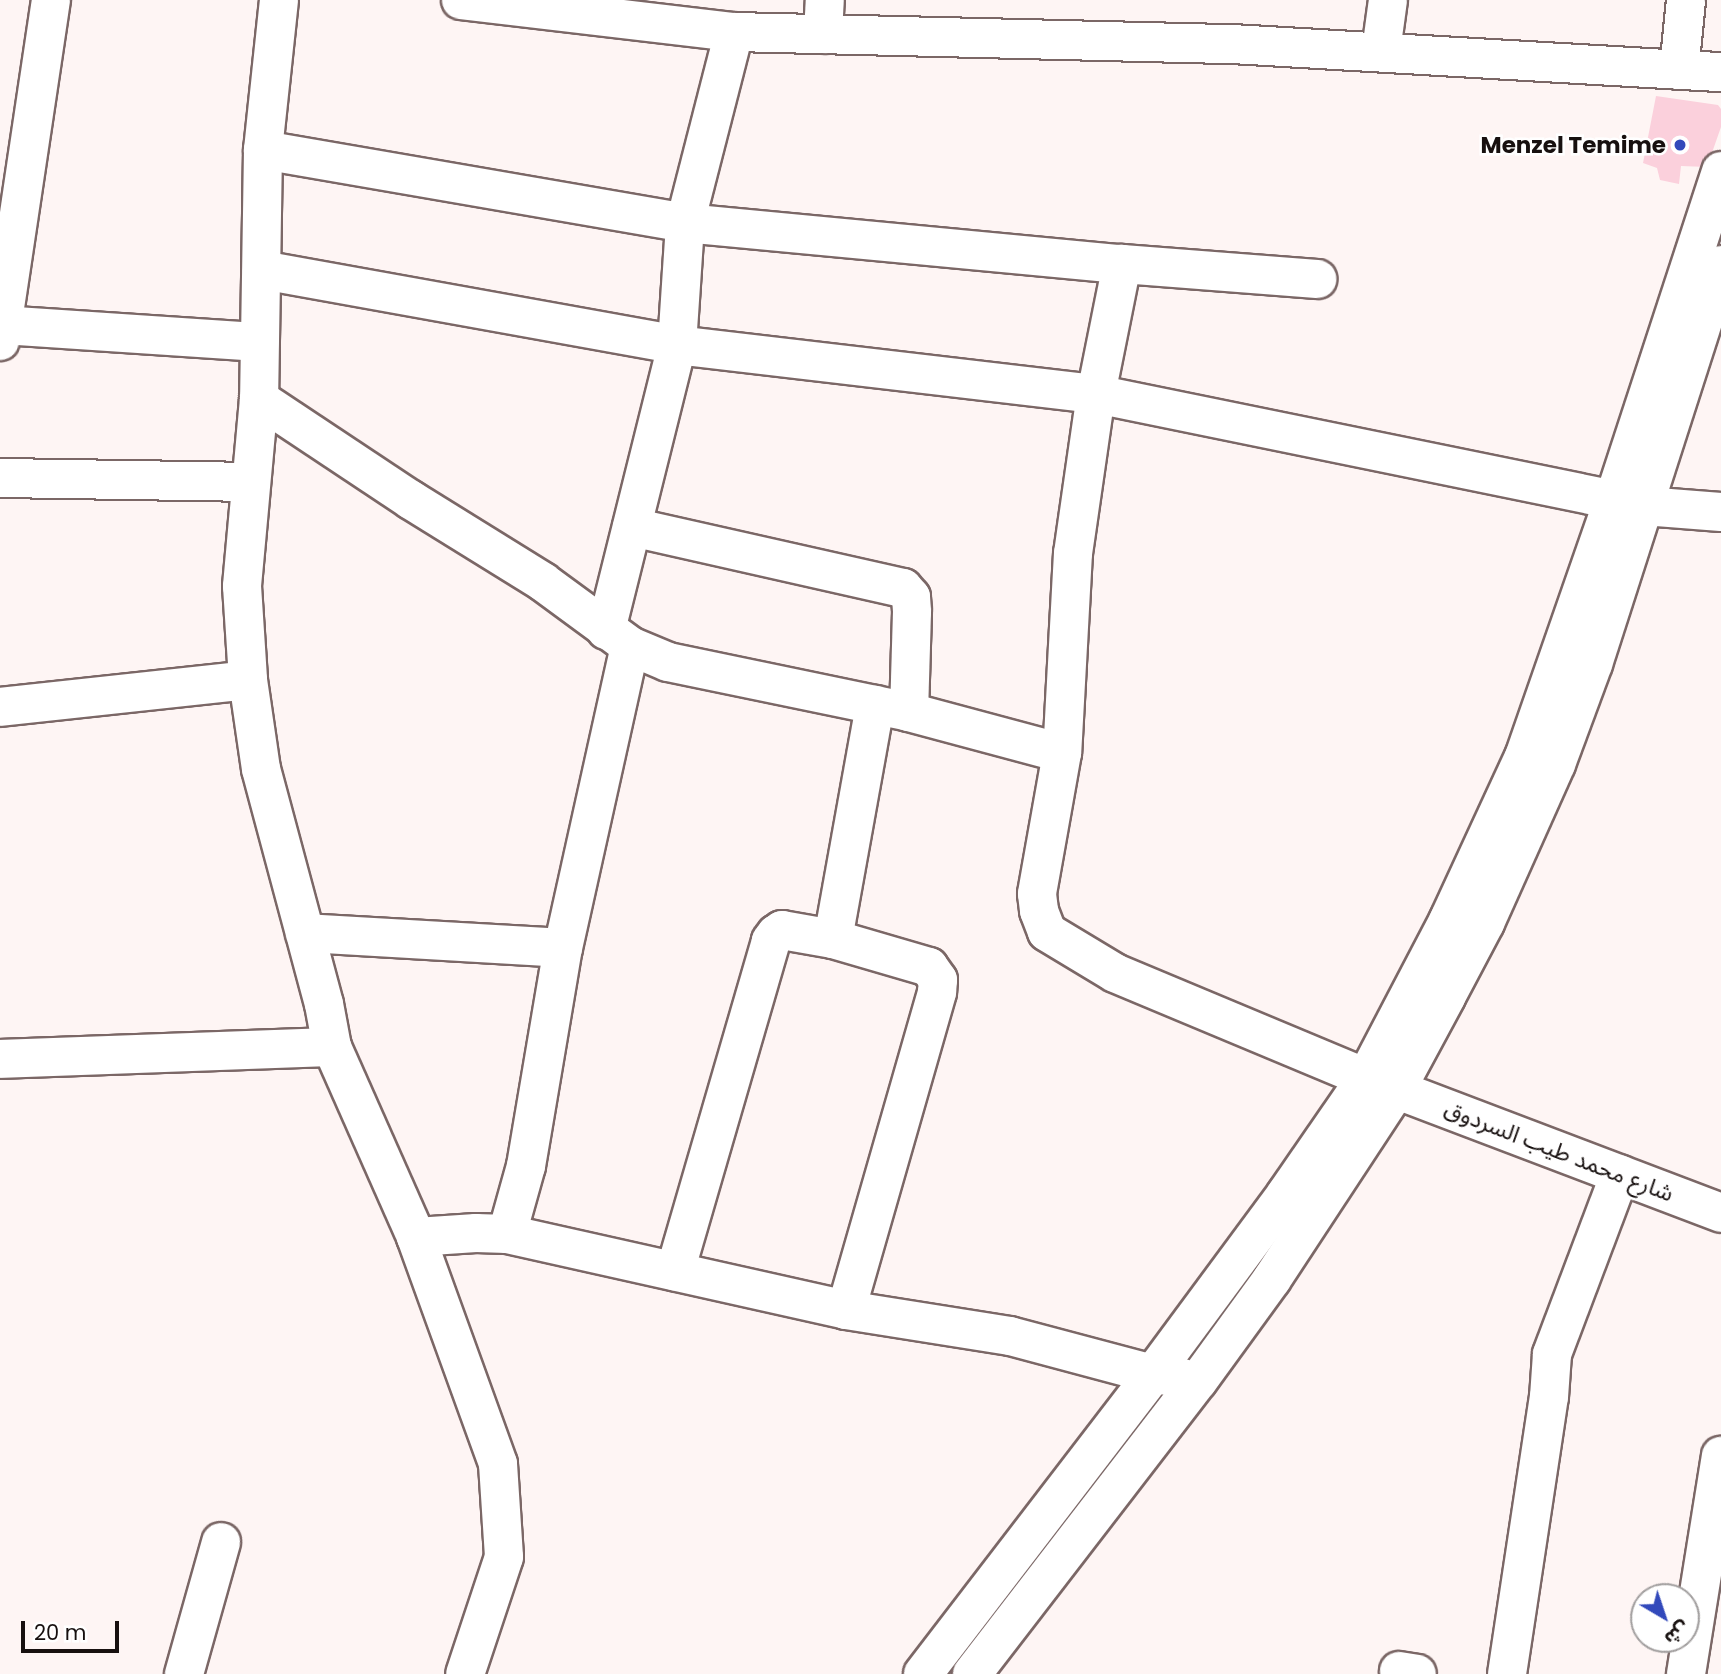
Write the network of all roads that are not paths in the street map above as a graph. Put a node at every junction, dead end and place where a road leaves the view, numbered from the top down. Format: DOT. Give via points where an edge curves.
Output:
graph roads {
  1 [pos="51,0"];
  2 [pos="279,0"];
  3 [pos="461,0"];
  4 [pos="1388,0"];
  5 [pos="1686,0"];
  6 [pos="824,17"];
  7 [pos="734,32"];
  8 [pos="1381,51"];
  9 [pos="1679,71"];
  10 [pos="1721,72"];
  11 [pos="263,150"];
  12 [pos="1721,171"];
  13 [pos="685,223"];
  14 [pos="1122,264"];
  15 [pos="1721,265"];
  16 [pos="262,270"];
  17 [pos="1317,279"];
  18 [pos="1,333"];
  19 [pos="259,342"];
  20 [pos="677,345"];
  21 [pos="1096,394"];
  22 [pos="259,399"];
  23 [pos="0,478"];
  24 [pos="250,482"];
  25 [pos="1629,503"];
  26 [pos="1721,512"];
  27 [pos="632,527"];
  28 [pos="618,638"];
  29 [pos="248,680"];
  30 [pos="0,707"];
  31 [pos="892,709"];
  32 [pos="1062,753"];
  33 [pos="305,933"];
  34 [pos="833,939"];
  35 [pos="563,948"];
  36 [pos="332,1047"];
  37 [pos="0,1059"];
  38 [pos="1381,1084"];
  39 [pos="1620,1174"];
  40 [pos="1721,1213"];
  41 [pos="507,1234"];
  42 [pos="416,1237"];
  43 [pos="675,1271"];
  44 [pos="846,1310"];
  45 [pos="1153,1374"];
  46 [pos="1198,1381"];
  47 [pos="1721,1456"];
  48 [pos="221,1542"];
  49 [pos="184,1674"];
  50 [pos="465,1674"];
  51 [pos="923,1674"];
  52 [pos="972,1674"];
  53 [pos="1507,1674"];
  54 [pos="1686,1674"];
  1 -- 18 [label="main road"];
  2 -- 11 [label="main road"];
  3 -- 7 [label="main road"];
  4 -- 8 [label="main road"];
  5 -- 9 [label="main road"];
  6 -- 7 [label="main road"];
  6 -- 8 [label="main road"];
  7 -- 13 [label="main road"];
  8 -- 9 [label="main road"];
  9 -- 10 [label="main road"];
  11 -- 13 [label="main road"];
  11 -- 16 [label="main road"];
  12 -- 25 [label="main road"];
  13 -- 14 [label="main road"];
  13 -- 20 [label="main road"];
  14 -- 17 [label="main road"];
  14 -- 21 [label="main road, شارع محمد طيب السردوق"];
  15 -- 25 [label="main road"];
  16 -- 19 [label="main road"];
  16 -- 20 [label="main road"];
  18 -- 19 [label="main road"];
  19 -- 22 [label="main road"];
  20 -- 21 [label="main road"];
  20 -- 27 [label="main road"];
  21 -- 25 [label="main road"];
  21 -- 32 [label="main road, شارع محمد طيب السردوق" via="1073,553"];
  22 -- 24 [label="main road"];
  22 -- 28 [label="main road" via="543,582"];
  23 -- 24 [label="main road"];
  24 -- 29 [label="main road" via="242,586"];
  25 -- 26 [label="main road"];
  25 -- 38 [label="main road"];
  27 -- 28 [label="main road"];
  27 -- 31 [label="main road" via="903,588 911,597 912,612"];
  28 -- 31 [label="main road" via="668,662"];
  28 -- 35 [label="main road"];
  29 -- 30 [label="main road"];
  29 -- 33 [label="main road" via="261,769"];
  31 -- 32 [label="main road"];
  31 -- 34 [label="main road"];
  32 -- 38 [label="main road, شارع محمد طيب السردوق" via="1037,894 1047,932 1115,973"];
  33 -- 35 [label="main road"];
  33 -- 36 [label="main road"];
  34 -- 43 [label="main road" via="782,930 771,941"];
  34 -- 44 [label="main road" via="929,967 938,980"];
  35 -- 41 [label="main road" via="526,1166"];
  36 -- 37 [label="main road"];
  36 -- 42 [label="main road"];
  38 -- 39 [label="main road, شارع محمد طيب السردوق"];
  38 -- 45 [label="main road" via="1286,1194"];
  38 -- 46 [label="main road" via="1279,1269"];
  39 -- 40 [label="main road, شارع محمد طيب السردوق"];
  39 -- 53 [label="main road" via="1552,1354"];
  41 -- 42 [label="main road"];
  41 -- 43 [label="main road"];
  42 -- 50 [label="main road" via="499,1477 504,1557"];
  43 -- 44 [label="main road"];
  44 -- 45 [label="main road" via="1010,1336"];
  45 -- 46 [label="main road"];
  45 -- 51 [label="main road"];
  46 -- 52 [label="main road"];
  47 -- 54 [label="main road"];
  48 -- 49 [label="main road"];
}
